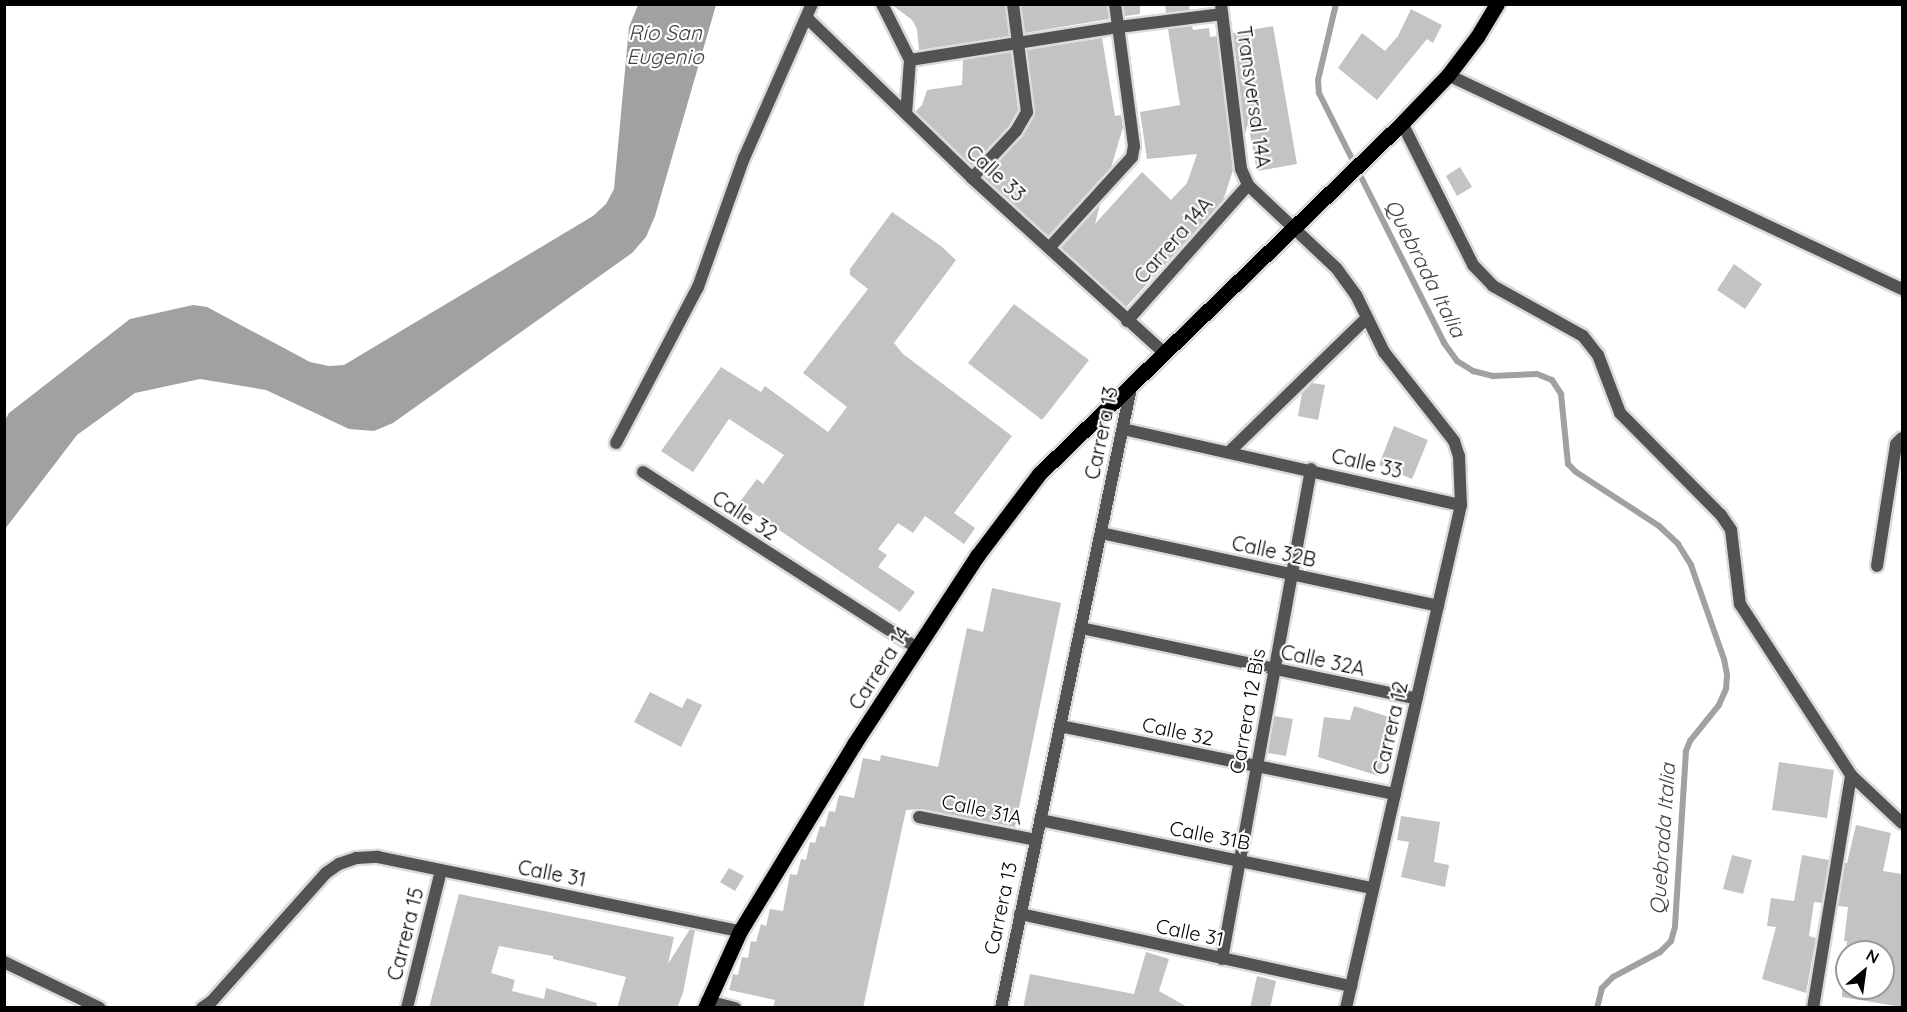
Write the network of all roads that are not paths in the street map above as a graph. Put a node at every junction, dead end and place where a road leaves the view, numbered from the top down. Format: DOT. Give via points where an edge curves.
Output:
graph roads {
  1 [pos="812,4"];
  2 [pos="882,4"];
  3 [pos="1013,4"];
  4 [pos="1115,4"];
  5 [pos="1497,4"];
  6 [pos="1221,9"];
  7 [pos="807,18"];
  8 [pos="1119,27"];
  9 [pos="1019,44"];
  10 [pos="910,60"];
  11 [pos="1448,75"];
  12 [pos="906,114"];
  13 [pos="1401,123"];
  14 [pos="972,178"];
  15 [pos="1248,185"];
  16 [pos="1293,228"];
  17 [pos="1049,248"];
  18 [pos="1902,289"];
  19 [pos="1367,318"];
  20 [pos="1127,321"];
  21 [pos="1163,352"];
  22 [pos="1132,382"];
  23 [pos="1124,429"];
  24 [pos="1902,438"];
  25 [pos="616,443"];
  26 [pos="1230,451"];
  27 [pos="1311,469"];
  28 [pos="643,472"];
  29 [pos="1461,505"];
  30 [pos="1101,533"];
  31 [pos="1877,566"];
  32 [pos="1292,574"];
  33 [pos="1438,606"];
  34 [pos="1081,628"];
  35 [pos="917,648"];
  36 [pos="1275,670"];
  37 [pos="1417,699"];
  38 [pos="1060,726"];
  39 [pos="1257,766"];
  40 [pos="1851,774"];
  41 [pos="1395,795"];
  42 [pos="919,817"];
  43 [pos="1040,820"];
  44 [pos="1902,823"];
  45 [pos="1036,840"];
  46 [pos="1240,861"];
  47 [pos="441,871"];
  48 [pos="1372,888"];
  49 [pos="1020,914"];
  50 [pos="740,931"];
  51 [pos="1222,959"];
  52 [pos="4,962"];
  53 [pos="1351,986"];
  54 [pos="706,1004"];
  55 [pos="100,1008"];
  56 [pos="202,1008"];
  57 [pos="407,1008"];
  58 [pos="735,1008"];
  59 [pos="1000,1008"];
  60 [pos="1346,1008"];
  61 [pos="1813,1008"];
  1 -- 7 [label="street"];
  2 -- 10 [label="street"];
  3 -- 9 [label="street"];
  4 -- 8 [label="street"];
  5 -- 11 [label="main road, Carrera 13"];
  6 -- 8 [label="street"];
  6 -- 15 [label="street, Transversal 14A" via="1241,169"];
  7 -- 12 [label="street, Calle 33"];
  7 -- 25 [label="street" via="744,158 698,287"];
  8 -- 9 [label="street"];
  8 -- 17 [label="street" via="1134,146 1132,157"];
  9 -- 10 [label="street"];
  9 -- 14 [label="street" via="1027,112 1016,131"];
  10 -- 12 [label="street"];
  11 -- 13 [label="main road, Carrera 13"];
  11 -- 18 [label="street"];
  12 -- 14 [label="street, Calle 33"];
  13 -- 16 [label="main road, Carrera 13"];
  13 -- 40 [label="street" via="1473,265 1493,286 1583,336 1598,355 1620,413 1721,515 1731,530 1740,604"];
  14 -- 17 [label="street, Calle 33"];
  15 -- 16 [label="street"];
  15 -- 20 [label="street, Carrera 14A"];
  16 -- 19 [label="street" via="1336,269 1356,295"];
  16 -- 21 [label="main road, Carrera 13"];
  17 -- 20 [label="street, Calle 33"];
  19 -- 26 [label="street"];
  19 -- 29 [label="street, Carrera 12" via="1384,352 1454,441 1459,456"];
  20 -- 21 [label="street, Calle 33"];
  21 -- 22 [label="main road, Carrera 13"];
  22 -- 23 [label="street, Carrera 13"];
  22 -- 35 [label="main road, Carrera 14" via="1039,474"];
  23 -- 26 [label="street, Calle 33"];
  23 -- 30 [label="street, Carrera 13"];
  24 -- 31 [label="street" via="1896,444"];
  26 -- 27 [label="street, Calle 33"];
  27 -- 29 [label="street, Calle 33"];
  27 -- 32 [label="street, Carrera 12 Bis"];
  28 -- 35 [label="street, Calle 32"];
  29 -- 33 [label="street, Carrera 12"];
  30 -- 32 [label="street, Calle 32B"];
  30 -- 34 [label="street, Carrera 13"];
  32 -- 33 [label="street, Calle 32B"];
  32 -- 36 [label="street, Carrera 12 Bis"];
  33 -- 37 [label="street, Carrera 12"];
  34 -- 36 [label="street, Calle 32A"];
  34 -- 38 [label="street, Carrera 13"];
  35 -- 50 [label="main road, Carrera 14"];
  36 -- 37 [label="street, Calle 32A"];
  36 -- 39 [label="street, Carrera 12 Bis"];
  37 -- 41 [label="street, Carrera 12"];
  38 -- 39 [label="street, Calle 32"];
  38 -- 43 [label="street, Carrera 13"];
  39 -- 41 [label="street, Calle 32"];
  39 -- 46 [label="street, Carrera 12 Bis"];
  40 -- 44 [label="street"];
  40 -- 61 [label="street"];
  41 -- 48 [label="street, Carrera 12"];
  42 -- 45 [label="street, Calle 31A"];
  43 -- 45 [label="street, Carrera 13"];
  43 -- 46 [label="street, Calle 31B"];
  45 -- 49 [label="street, Carrera 13"];
  46 -- 48 [label="street, Calle 31B"];
  46 -- 51 [label="street, Carrera 12 Bis"];
  47 -- 50 [label="street, Calle 31"];
  47 -- 56 [label="street, Calle 31" via="378,857 339,864 326,873"];
  47 -- 57 [label="street, Carrera 15"];
  48 -- 53 [label="street, Carrera 12"];
  49 -- 51 [label="street, Calle 31"];
  49 -- 59 [label="street, Carrera 13"];
  50 -- 54 [label="main road, Carrera 14"];
  51 -- 53 [label="street, Calle 31"];
  52 -- 55 [label="street"];
  53 -- 60 [label="street, Carrera 12"];
  54 -- 58 [label="street"];
}
